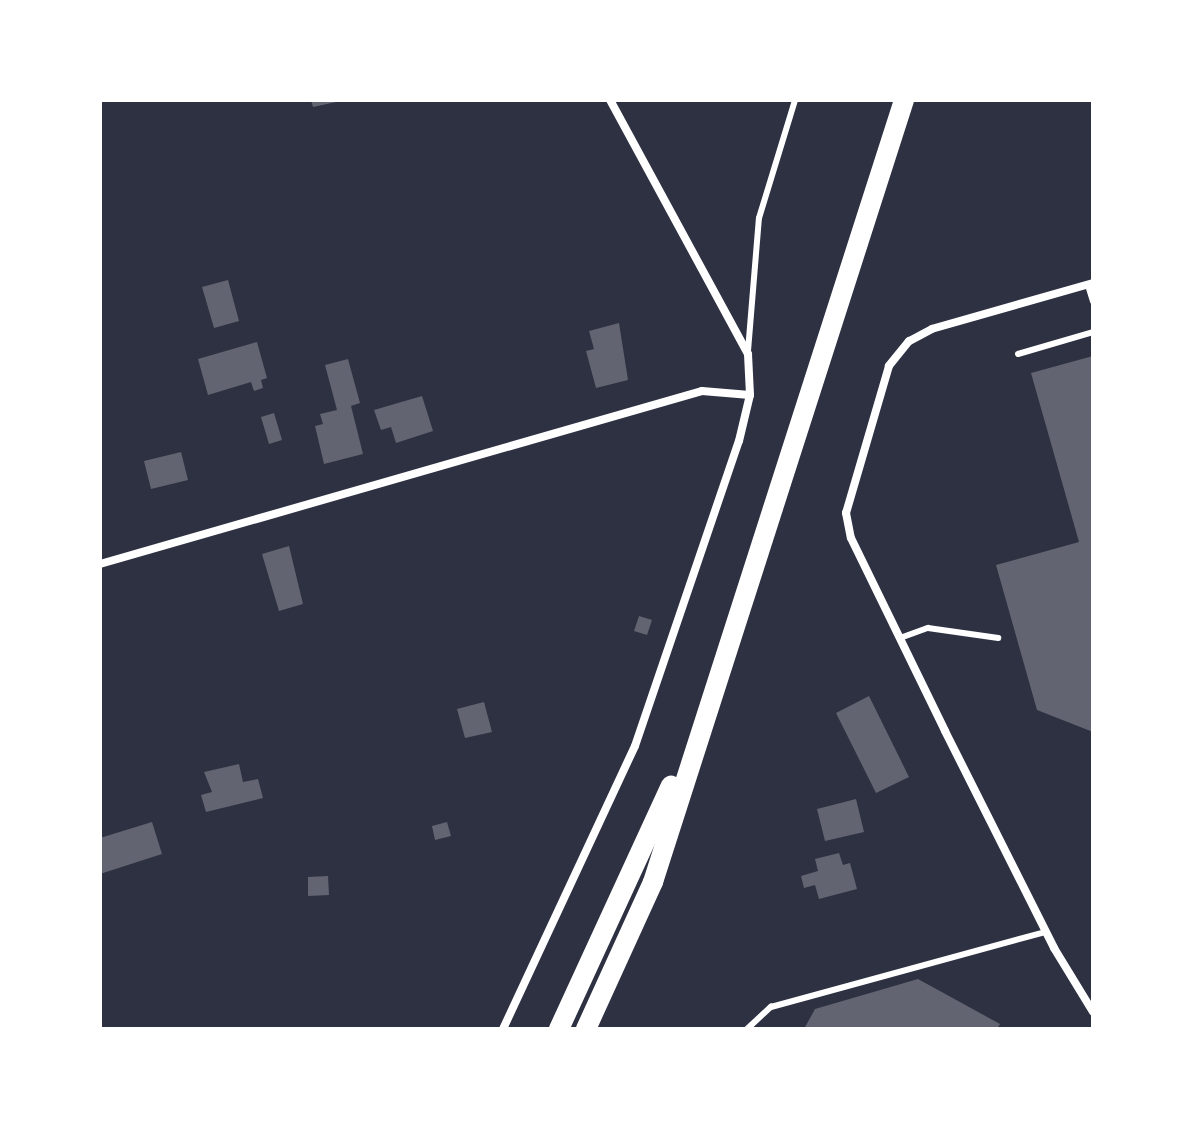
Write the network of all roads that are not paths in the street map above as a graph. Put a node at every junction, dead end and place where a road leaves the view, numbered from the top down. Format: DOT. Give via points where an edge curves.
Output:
graph roads {
  1 [pos="610,100"];
  2 [pos="795,100"];
  3 [pos="904,100"];
  4 [pos="1091,284"];
  5 [pos="1093,301"];
  6 [pos="1093,332"];
  7 [pos="748,354"];
  8 [pos="1018,354"];
  9 [pos="750,395"];
  10 [pos="100,564"];
  11 [pos="900,638"];
  12 [pos="998,638"];
  13 [pos="699,725"];
  14 [pos="1046,932"];
  15 [pos="1093,1012"];
  16 [pos="503,1029"];
  17 [pos="559,1029"];
  18 [pos="586,1029"];
  19 [pos="747,1029"];
  1 -- 7 [label="street"];
  2 -- 7 [label="lane" via="759,218"];
  3 -- 13 [label="main road"];
  4 -- 5 [label="lane"];
  4 -- 11 [label="street" via="932,329 909,341 889,366 846,513 851,538"];
  6 -- 8 [label="lane"];
  7 -- 9 [label="street"];
  9 -- 10 [label="street" via="702,391"];
  9 -- 16 [label="street" via="635,746 565,907"];
  11 -- 12 [label="lane" via="928,628"];
  11 -- 14 [label="street"];
  13 -- 17 [label="main road"];
  13 -- 18 [label="main road" via="653,882"];
  14 -- 15 [label="street"];
  14 -- 19 [label="lane" via="771,1007"];
}
